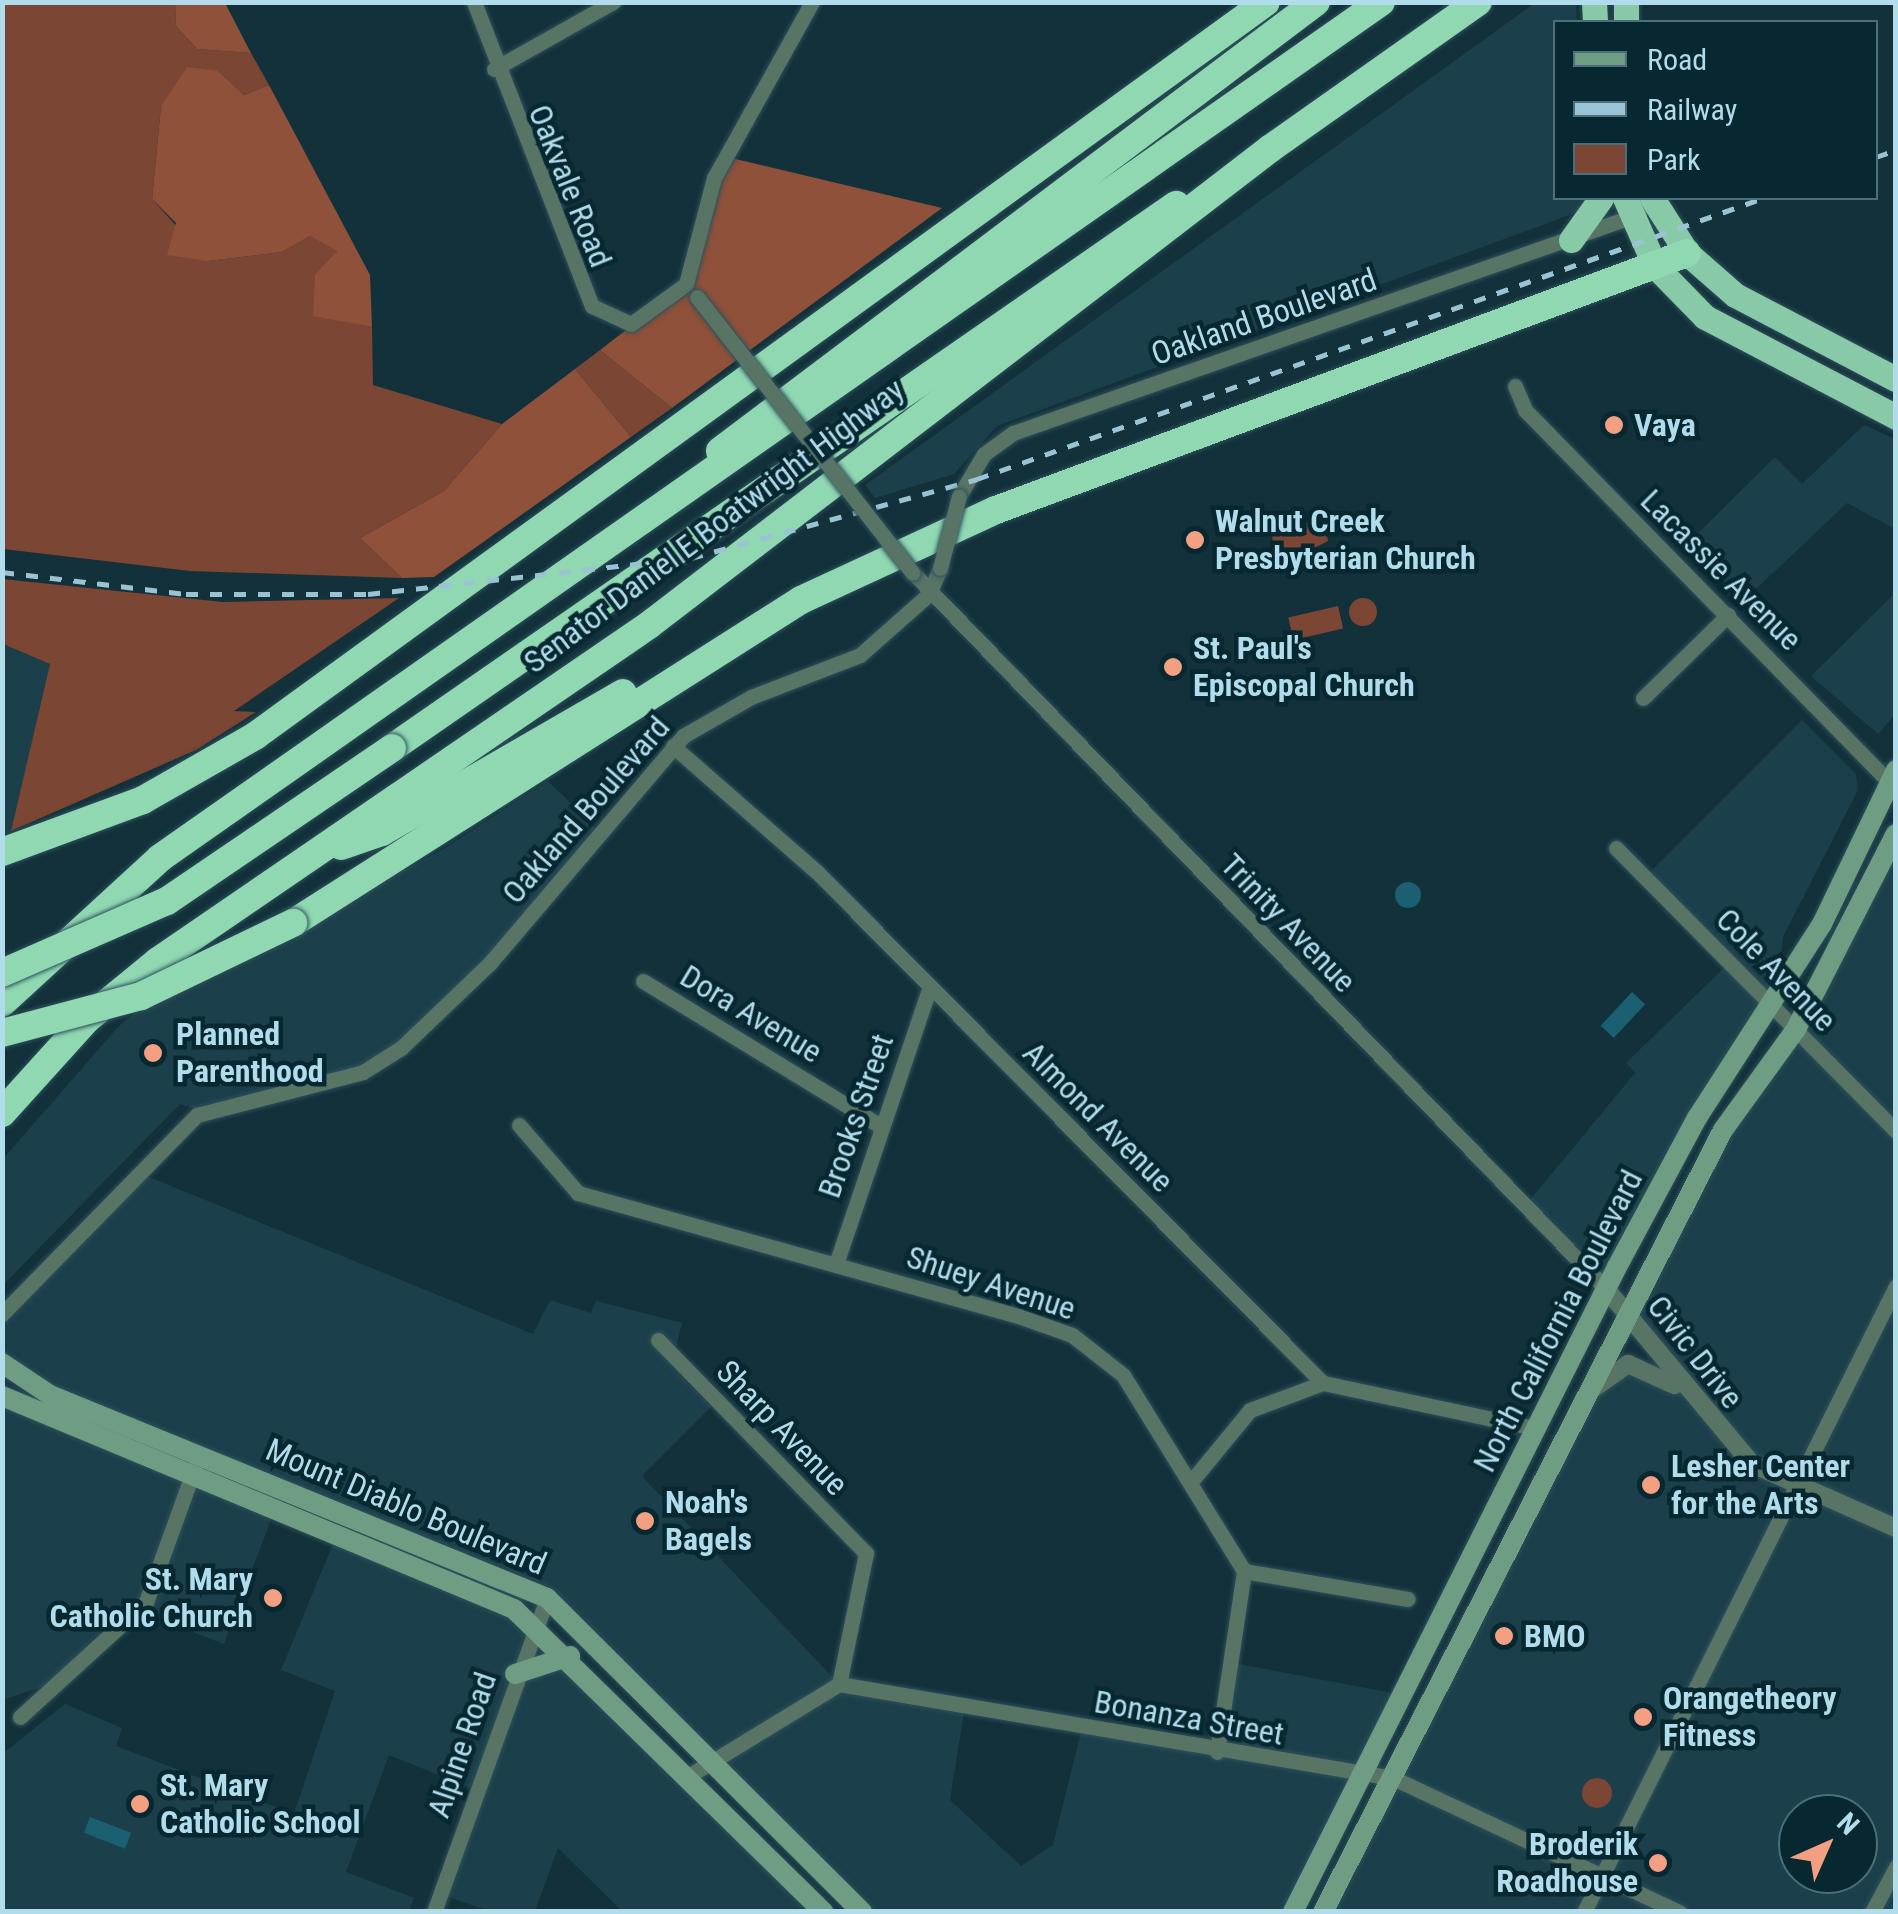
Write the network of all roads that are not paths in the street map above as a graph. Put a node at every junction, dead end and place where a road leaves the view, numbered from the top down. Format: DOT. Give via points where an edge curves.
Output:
graph roads {
  1 [pos="474,2"];
  2 [pos="613,2"];
  3 [pos="1316,2"];
  4 [pos="1381,2"];
  5 [pos="1478,2"];
  6 [pos="812,3"];
  7 [pos="1262,5"];
  8 [pos="494,69"];
  9 [pos="1271,148"];
  10 [pos="1600,200"];
  11 [pos="1642,205"];
  12 [pos="1571,240"];
  13 [pos="1688,253"];
  14 [pos="1654,266"];
  15 [pos="692,291"];
  16 [pos="1896,379"];
  17 [pos="1515,386"];
  18 [pos="1896,417"];
  19 [pos="700,475"];
  20 [pos="996,510"];
  21 [pos="929,594"];
  22 [pos="1728,615"];
  23 [pos="1643,698"];
  24 [pos="673,746"];
  25 [pos="1894,780"];
  26 [pos="1896,834"];
  27 [pos="1616,848"];
  28 [pos="2,852"];
  29 [pos="306,858"];
  30 [pos="2,973"];
  31 [pos="643,980"];
  32 [pos="930,986"];
  33 [pos="2,1002"];
  34 [pos="1774,1004"];
  35 [pos="1796,1029"];
  36 [pos="2,1033"];
  37 [pos="2,1113"];
  38 [pos="518,1125"];
  39 [pos="881,1126"];
  40 [pos="1896,1132"];
  41 [pos="836,1264"];
  42 [pos="1896,1286"];
  43 [pos="1606,1290"];
  44 [pos="1891,1307"];
  45 [pos="1627,1312"];
  46 [pos="2,1314"];
  47 [pos="658,1340"];
  48 [pos="2,1363"];
  49 [pos="1323,1383"];
  50 [pos="1590,1392"];
  51 [pos="1689,1394"];
  52 [pos="2,1396"];
  53 [pos="1534,1428"];
  54 [pos="200,1454"];
  55 [pos="191,1478"];
  56 [pos="1194,1478"];
  57 [pos="1796,1490"];
  58 [pos="1896,1528"];
  59 [pos="1244,1571"];
  60 [pos="547,1598"];
  61 [pos="1408,1599"];
  62 [pos="536,1623"];
  63 [pos="570,1656"];
  64 [pos="516,1674"];
  65 [pos="839,1684"];
  66 [pos="20,1717"];
  67 [pos="1217,1752"];
  68 [pos="709,1760"];
  69 [pos="1366,1773"];
  70 [pos="690,1775"];
  71 [pos="1393,1778"];
  72 [pos="1896,1867"];
  73 [pos="1603,1874"];
  74 [pos="434,1912"];
  75 [pos="824,1912"];
  76 [pos="862,1912"];
  77 [pos="1294,1912"];
  78 [pos="1323,1912"];
  79 [pos="1584,1912"];
  80 [pos="1680,1912"];
  81 [pos="1872,1912"];
  1 -- 8 [label="street, Oakvale Road"];
  2 -- 8 [label="street"];
  3 -- 19 [label="highway" via="740,427"];
  4 -- 19 [label="highway, Senator Daniel E Boatwright Highway" via="858,374"];
  5 -- 9 [label="highway, Senator Daniel E Boatwright Highway"];
  6 -- 15 [label="street" via="714,178"];
  7 -- 28 [label="highway" via="255,736 143,800"];
  8 -- 15 [label="street, Oakvale Road" via="592,306 630,324"];
  9 -- 29 [label="highway, Senator Daniel E Boatwright Highway" via="689,596"];
  9 -- 30 [label="highway, bridge" via="1106,248 168,901"];
  10 -- 12 [label="highway"];
  11 -- 12 [label="street, Oakland Boulevard"];
  11 -- 13 [label="highway"];
  11 -- 14 [label="highway"];
  12 -- 21 [label="street, Oakland Boulevard, bridge" via="1013,433 984,454 960,496"];
  13 -- 14 [label="highway"];
  13 -- 16 [label="highway" via="1755,308"];
  14 -- 18 [label="highway" via="1705,318 1760,353"];
  14 -- 20 [label="highway"];
  15 -- 21 [label="street, bridge"];
  17 -- 22 [label="street, Lacassie Avenue" via="1525,410"];
  19 -- 33 [label="highway, Senator Daniel E Boatwright Highway" via="134,878"];
  20 -- 29 [label="highway" via="794,587 504,765 382,832"];
  20 -- 36 [label="highway, bridge" via="750,630 292,923 142,996"];
  21 -- 24 [label="street, Oakland Boulevard" via="860,656 716,714"];
  21 -- 43 [label="street, Trinity Avenue"];
  22 -- 23 [label="street"];
  22 -- 25 [label="street, Lacassie Avenue"];
  24 -- 32 [label="street, Almond Avenue"];
  24 -- 46 [label="street, Oakland Boulevard" via="490,963 401,1048 363,1072 197,1115"];
  25 -- 34 [label="main road, North California Boulevard"];
  26 -- 35 [label="main road, North California Boulevard"];
  27 -- 34 [label="street, Cole Avenue"];
  29 -- 37 [label="highway, Senator Daniel E Boatwright Highway" via="111,997"];
  31 -- 39 [label="street, Dora Avenue"];
  32 -- 39 [label="street, Brooks Street"];
  32 -- 49 [label="street, Almond Avenue"];
  34 -- 35 [label="street, Cole Avenue"];
  34 -- 43 [label="main road, North California Boulevard" via="1697,1118"];
  35 -- 40 [label="street, Cole Avenue"];
  35 -- 45 [label="main road, North California Boulevard" via="1723,1130"];
  38 -- 41 [label="street, Shuey Avenue" via="578,1193"];
  39 -- 41 [label="street, Brooks Street"];
  41 -- 56 [label="street, Shuey Avenue" via="1072,1335 1123,1375"];
  42 -- 44 [label="street"];
  43 -- 45 [label="street, Civic Drive"];
  43 -- 53 [label="main road, North California Boulevard"];
  44 -- 57 [label="street"];
  45 -- 50 [label="main road, North California Boulevard"];
  45 -- 51 [label="street, Civic Drive"];
  47 -- 65 [label="street, Sharp Avenue" via="866,1553"];
  48 -- 54 [label="main road, Mount Diablo Boulevard" via="50,1395"];
  49 -- 53 [label="street"];
  49 -- 56 [label="street" via="1250,1410"];
  50 -- 51 [label="street" via="1628,1364"];
  50 -- 71 [label="main road, North California Boulevard"];
  51 -- 57 [label="street, Civic Drive" via="1752,1464"];
  52 -- 55 [label="main road, Mount Diablo Boulevard"];
  53 -- 69 [label="main road, North California Boulevard"];
  54 -- 55 [label="street"];
  54 -- 60 [label="main road, Mount Diablo Boulevard"];
  55 -- 62 [label="main road, Mount Diablo Boulevard" via="455,1580"];
  55 -- 66 [label="street" via="146,1602"];
  56 -- 59 [label="street, Shuey Avenue"];
  57 -- 58 [label="street, Civic Drive"];
  57 -- 73 [label="street"];
  59 -- 61 [label="street"];
  59 -- 67 [label="street"];
  60 -- 62 [label="street, Alpine Road"];
  60 -- 68 [label="main road, Mount Diablo Boulevard"];
  62 -- 63 [label="main road, Mount Diablo Boulevard"];
  62 -- 64 [label="street, Alpine Road"];
  63 -- 64 [label="main road"];
  63 -- 70 [label="main road, Mount Diablo Boulevard"];
  64 -- 74 [label="street, Alpine Road"];
  65 -- 67 [label="street, Bonanza Street"];
  65 -- 68 [label="street"];
  67 -- 69 [label="street, Bonanza Street"];
  68 -- 70 [label="street"];
  68 -- 76 [label="main road, Mount Diablo Boulevard"];
  69 -- 71 [label="street, Bonanza Street"];
  69 -- 77 [label="main road, North California Boulevard"];
  70 -- 75 [label="main road, Mount Diablo Boulevard"];
  71 -- 73 [label="street, Bonanza Street"];
  71 -- 78 [label="main road, North California Boulevard"];
  72 -- 81 [label="street"];
  73 -- 79 [label="street"];
  73 -- 80 [label="street, Bonanza Street"];
}
